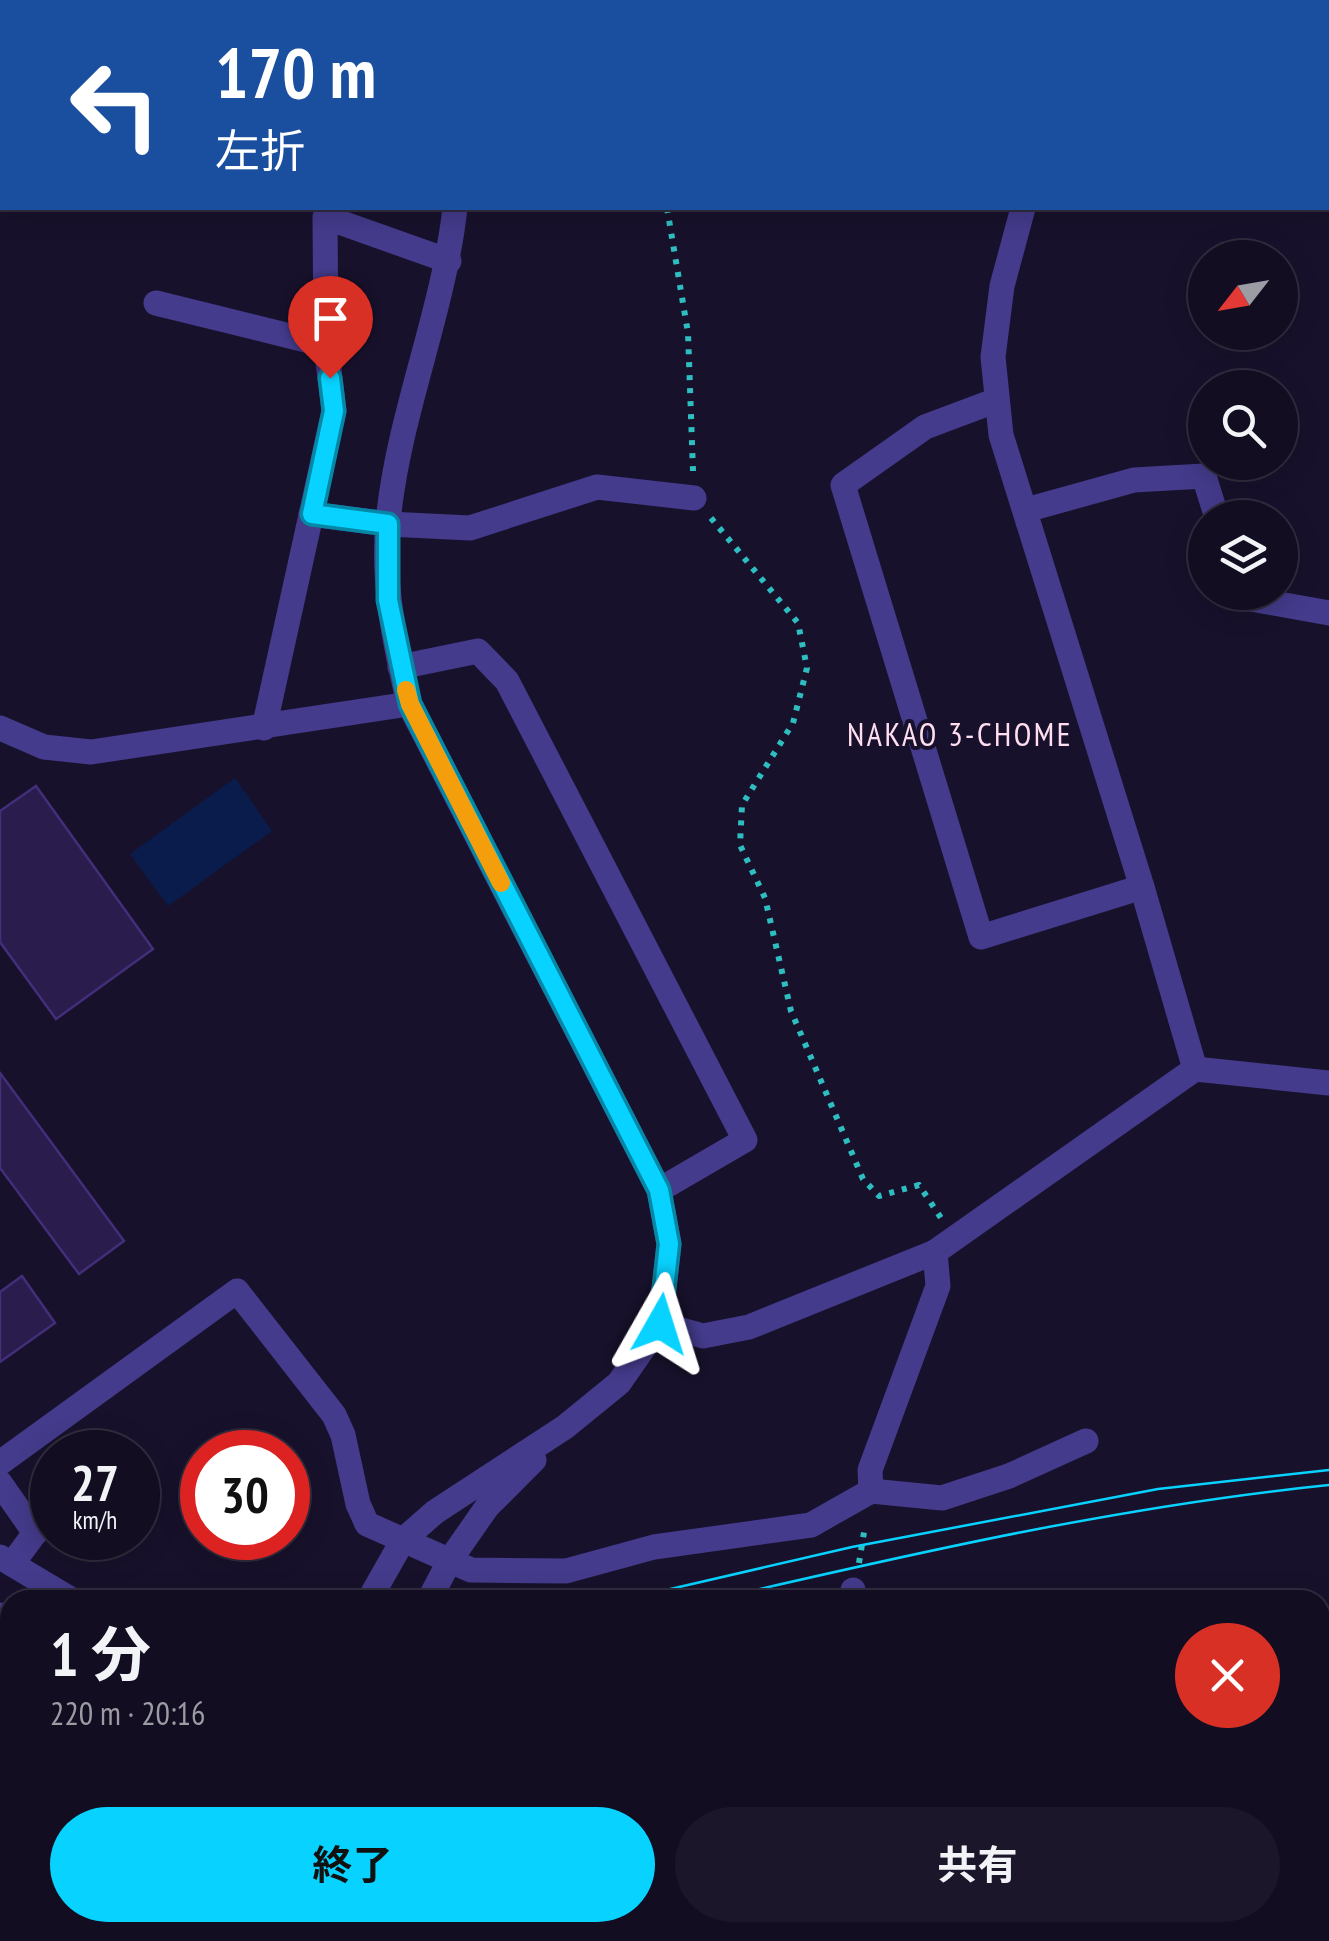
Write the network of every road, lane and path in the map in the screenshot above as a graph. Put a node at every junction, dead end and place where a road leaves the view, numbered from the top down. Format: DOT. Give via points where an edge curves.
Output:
graph roads {
  1 [pos="455,210"];
  2 [pos="666,210"];
  3 [pos="1022,210"];
  4 [pos="449,261"];
  5 [pos="156,303"];
  6 [pos="326,344"];
  7 [pos="997,400"];
  8 [pos="694,498"];
  9 [pos="1211,500"];
  10 [pos="1026,510"];
  11 [pos="312,514"];
  12 [pos="388,524"];
  13 [pos="1298,607"];
  14 [pos="1329,613"];
  15 [pos="400,667"];
  16 [pos="410,704"];
  17 [pos="0,728"];
  18 [pos="264,728"];
  19 [pos="1142,887"];
  20 [pos="1196,1069"];
  21 [pos="1329,1083"];
  22 [pos="659,1190"];
  23 [pos="935,1252"];
  24 [pos="660,1324"];
  25 [pos="565,1427"];
  26 [pos="1086,1441"];
  27 [pos="0,1463"];
  28 [pos="0,1483"];
  29 [pos="871,1491"];
  30 [pos="30,1513"];
  31 [pos="30,1539"];
  32 [pos="403,1540"];
  33 [pos="6,1560"];
  34 [pos="450,1560"];
  35 [pos="56,1590"];
  36 [pos="375,1590"];
  37 [pos="434,1590"];
  38 [pos="853,1590"];
  1 -- 4 [label="street"];
  2 -- 8 [label="path" via="688,333"];
  3 -- 7 [label="street" via="992,358"];
  4 -- 6 [label="street" via="325,217"];
  4 -- 12 [label="street" via="398,456"];
  5 -- 6 [label="street"];
  6 -- 11 [label="street" via="334,411"];
  7 -- 10 [label="street"];
  7 -- 19 [label="street" via="925,427 842,485 981,936"];
  8 -- 12 [label="street" via="597,487 470,528"];
  8 -- 23 [label="path" via="798,623 807,668 793,723 742,806 740,845 765,898 791,1011 863,1178 879,1196 919,1185 944,1224"];
  9 -- 10 [label="street" via="1204,476 1134,480"];
  10 -- 19 [label="street"];
  11 -- 12 [label="street"];
  11 -- 18 [label="street"];
  12 -- 15 [label="street" via="388,600"];
  13 -- 14 [label="street"];
  15 -- 16 [label="street"];
  15 -- 22 [label="street" via="478,651 507,681 744,1140"];
  16 -- 18 [label="street"];
  16 -- 22 [label="street"];
  17 -- 18 [label="street" via="44,747 90,752"];
  19 -- 20 [label="street"];
  20 -- 21 [label="street"];
  20 -- 23 [label="street"];
  22 -- 24 [label="street" via="669,1244"];
  23 -- 24 [label="street" via="750,1327 703,1336"];
  23 -- 29 [label="street" via="938,1286 870,1470"];
  24 -- 25 [label="street" via="620,1383"];
  25 -- 32 [label="street"];
  25 -- 34 [label="street" via="486,1507"];
  26 -- 29 [label="street" via="942,1498"];
  27 -- 32 [label="street" via="238,1291 334,1415 367,1524"];
  28 -- 30 [label="street"];
  29 -- 34 [label="street" via="811,1525 654,1547 566,1571 470,1570"];
  29 -- 38 [label="path"];
  31 -- 33 [label="street"];
  32 -- 34 [label="street"];
  32 -- 36 [label="street"];
  33 -- 35 [label="street"];
  34 -- 37 [label="street"];
}
